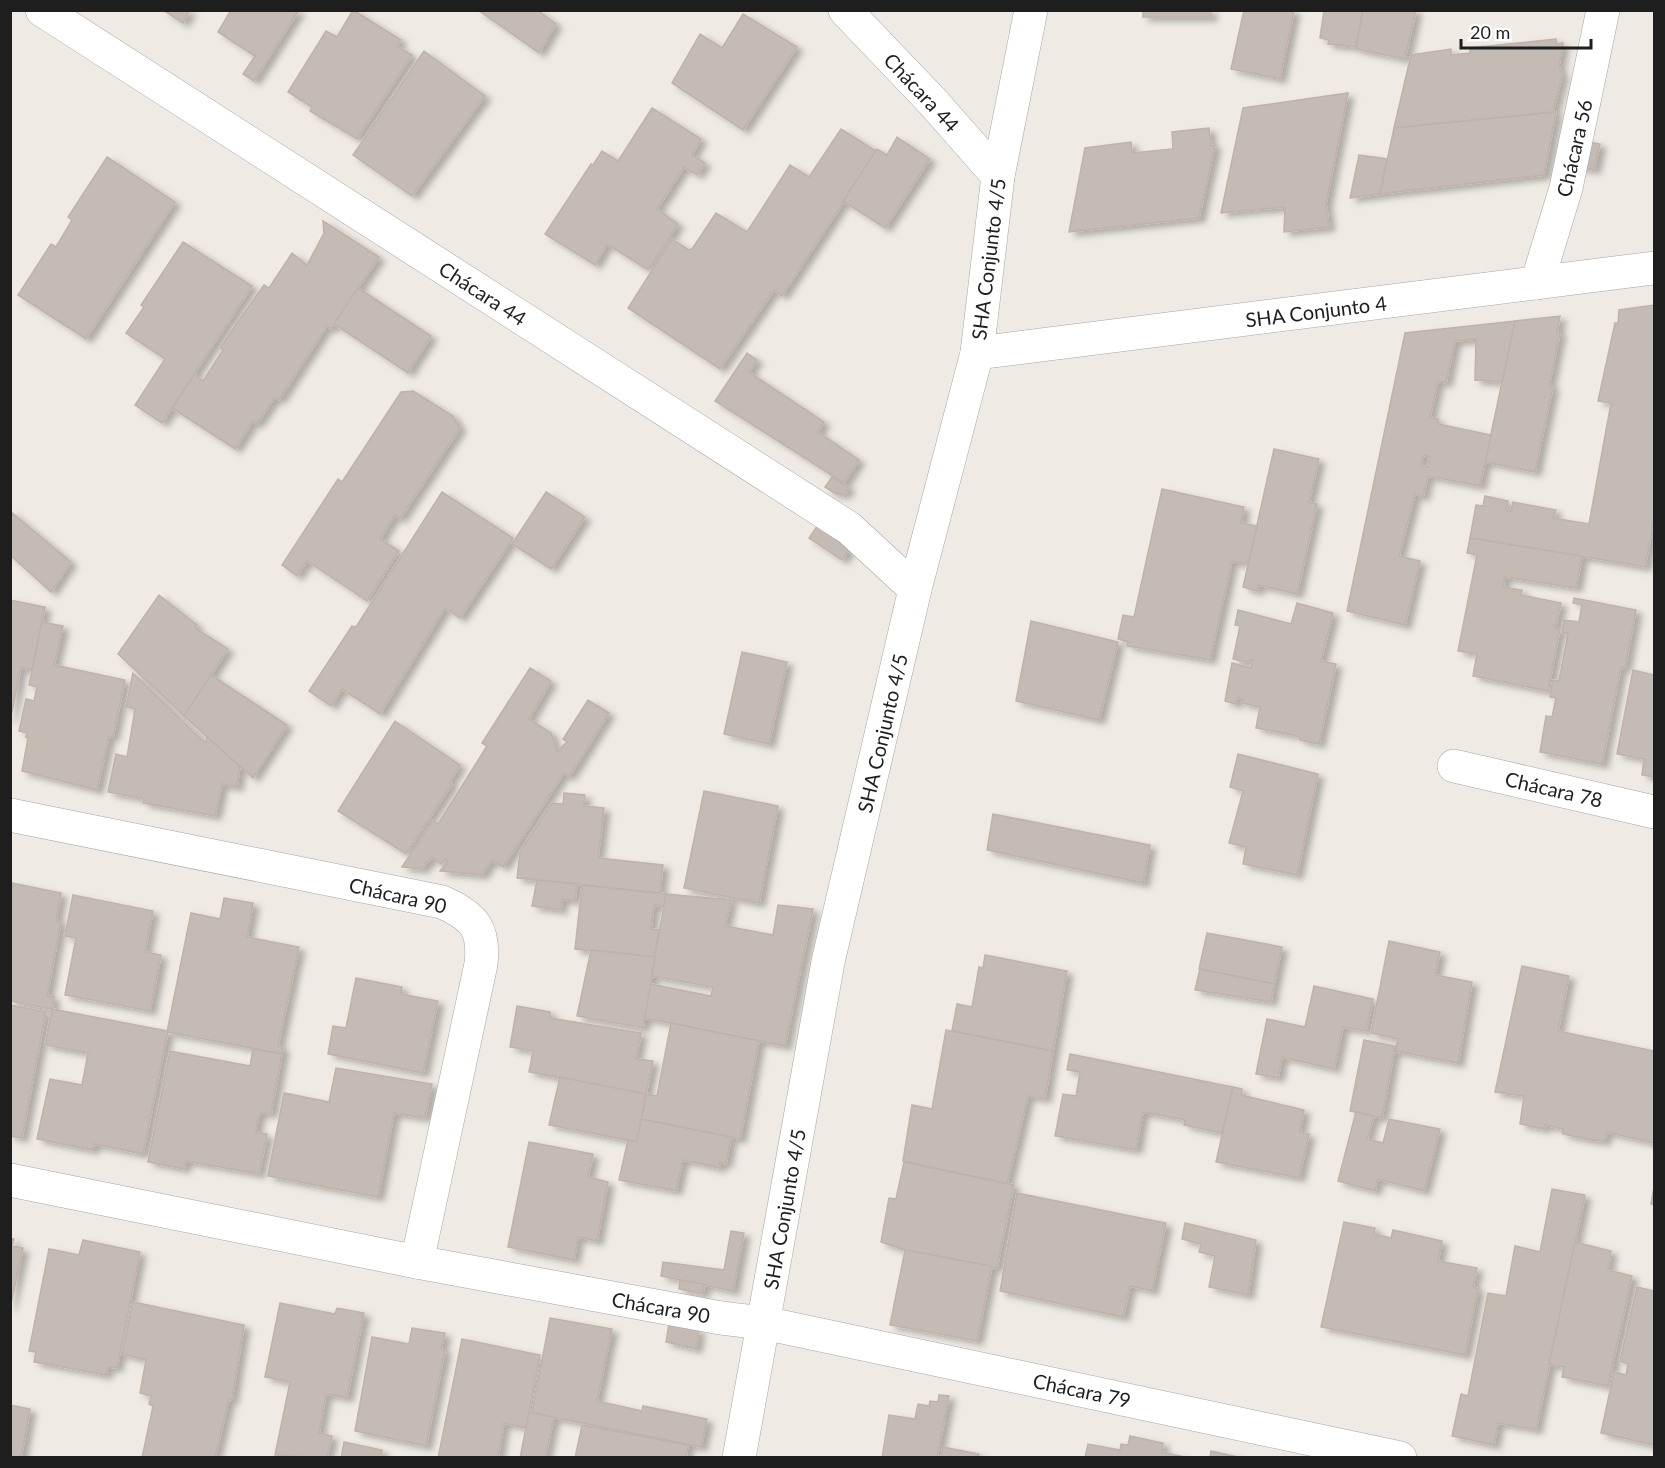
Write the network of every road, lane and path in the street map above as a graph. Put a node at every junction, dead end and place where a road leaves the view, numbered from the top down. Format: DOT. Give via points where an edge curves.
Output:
graph roads {
  1 [pos="42,10"];
  2 [pos="845,10"];
  3 [pos="1030,10"];
  4 [pos="1603,10"];
  5 [pos="998,176"];
  6 [pos="1654,268"];
  7 [pos="1537,283"];
  8 [pos="977,353"];
  9 [pos="915,589"];
  10 [pos="1454,766"];
  11 [pos="1654,812"];
  12 [pos="10,815"];
  13 [pos="10,1180"];
  14 [pos="417,1262"];
  15 [pos="764,1323"];
  16 [pos="739,1458"];
  17 [pos="1400,1458"];
  1 -- 9 [label="street, Chácara 44" via="849,528"];
  2 -- 5 [label="street, Chácara 44"];
  3 -- 5 [label="street, SHA Conjunto 4/5"];
  4 -- 7 [label="street, Chácara 56" via="1566,188"];
  5 -- 8 [label="street, SHA Conjunto 4/5"];
  6 -- 7 [label="street, SHA Conjunto 4"];
  7 -- 8 [label="street, SHA Conjunto 4"];
  8 -- 9 [label="street, SHA Conjunto 4/5"];
  9 -- 15 [label="street, SHA Conjunto 4/5" via="828,962"];
  10 -- 11 [label="street, Chácara 78"];
  12 -- 14 [label="street, Chácara 90" via="442,902 461,910 476,924 483,942 481,964"];
  13 -- 14 [label="street, Chácara 90"];
  14 -- 15 [label="street, Chácara 90"];
  15 -- 16 [label="street, SHA Conjunto 4/5"];
  15 -- 17 [label="street, Chácara 79"];
}
